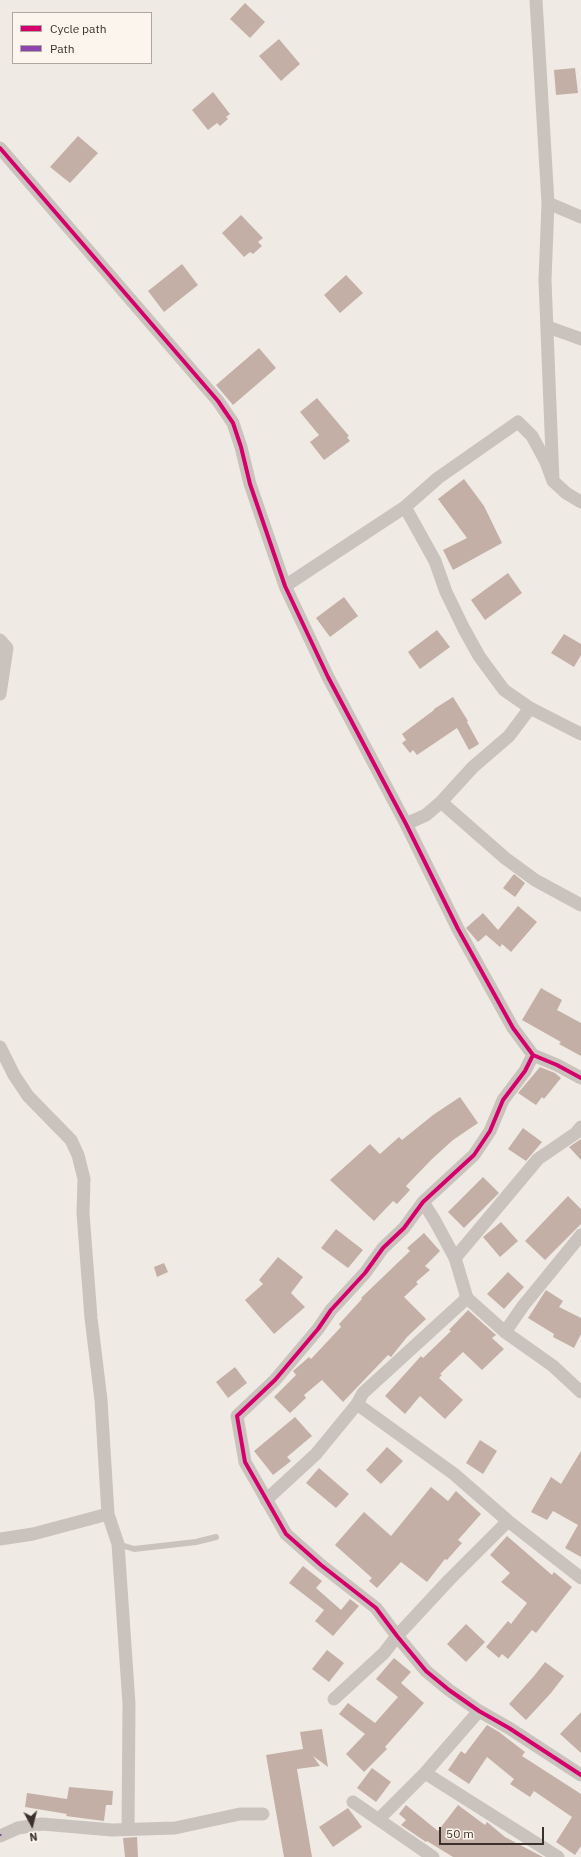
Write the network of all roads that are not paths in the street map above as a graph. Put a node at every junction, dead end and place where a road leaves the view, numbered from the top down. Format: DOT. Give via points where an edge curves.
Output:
graph roads {
  1 [pos="536,0"];
  2 [pos="0,148"];
  3 [pos="548,203"];
  4 [pos="581,217"];
  5 [pos="548,327"];
  6 [pos="581,339"];
  7 [pos="553,481"];
  8 [pos="581,502"];
  9 [pos="405,507"];
  10 [pos="285,586"];
  11 [pos="0,640"];
  12 [pos="0,694"];
  13 [pos="530,708"];
  14 [pos="581,734"];
  15 [pos="441,802"];
  16 [pos="406,824"];
  17 [pos="581,905"];
  18 [pos="0,1047"];
  19 [pos="533,1055"];
  20 [pos="581,1078"];
  21 [pos="581,1127"];
  22 [pos="422,1202"];
  23 [pos="581,1235"];
  24 [pos="454,1258"];
  25 [pos="467,1298"];
  26 [pos="505,1332"];
  27 [pos="581,1392"];
  28 [pos="356,1404"];
  29 [pos="266,1500"];
  30 [pos="108,1514"];
  31 [pos="508,1521"];
  32 [pos="216,1537"];
  33 [pos="0,1539"];
  34 [pos="118,1544"];
  35 [pos="581,1578"];
  36 [pos="397,1636"];
  37 [pos="334,1699"];
  38 [pos="479,1711"];
  39 [pos="425,1773"];
  40 [pos="581,1775"];
  41 [pos="353,1802"];
  42 [pos="263,1814"];
  43 [pos="379,1819"];
  44 [pos="128,1829"];
  45 [pos="0,1836"];
  46 [pos="433,1857"];
  47 [pos="558,1857"];
  1 -- 3 [label="street"];
  2 -- 10 [label="street" via="218,401 233,423 250,484"];
  3 -- 4 [label="street"];
  3 -- 5 [label="street" via="545,280"];
  5 -- 6 [label="street"];
  5 -- 7 [label="street"];
  7 -- 8 [label="street"];
  7 -- 9 [label="street" via="532,436 518,422 438,478"];
  9 -- 10 [label="street"];
  9 -- 13 [label="street" via="435,561 446,592 479,656 504,690"];
  10 -- 16 [label="street" via="328,677"];
  11 -- 12 [label="street" via="7,648"];
  13 -- 14 [label="street"];
  13 -- 15 [label="street" via="509,736 473,767"];
  15 -- 16 [label="street" via="426,815"];
  15 -- 17 [label="street" via="505,858 536,880"];
  16 -- 19 [label="street" via="458,929 513,1028"];
  18 -- 30 [label="street" via="28,1096 71,1140 84,1179 84,1220 91,1318 101,1400"];
  19 -- 20 [label="street"];
  19 -- 22 [label="street" via="503,1100 490,1131 474,1155"];
  21 -- 24 [label="street" via="538,1159"];
  22 -- 24 [label="street"];
  22 -- 29 [label="street" via="404,1228 383,1248 275,1380 237,1416 245,1462"];
  23 -- 26 [label="street"];
  24 -- 25 [label="street"];
  25 -- 26 [label="street"];
  25 -- 28 [label="street" via="363,1393"];
  26 -- 27 [label="street" via="553,1366"];
  28 -- 29 [label="street" via="316,1454"];
  28 -- 31 [label="street" via="454,1474"];
  29 -- 36 [label="street" via="286,1534 376,1608"];
  30 -- 33 [label="street" via="33,1534"];
  30 -- 34 [label="street"];
  31 -- 35 [label="street"];
  31 -- 36 [label="street"];
  32 -- 34 [label="lane" via="196,1542 134,1549"];
  34 -- 44 [label="street" via="129,1704"];
  36 -- 37 [label="street" via="384,1653"];
  36 -- 38 [label="street" via="426,1671"];
  38 -- 39 [label="street"];
  38 -- 40 [label="street"];
  39 -- 43 [label="street"];
  39 -- 47 [label="street"];
  41 -- 43 [label="street"];
  42 -- 44 [label="street" via="240,1814 175,1828"];
  43 -- 46 [label="street"];
  44 -- 45 [label="street" via="42,1824 18,1828"];
}
